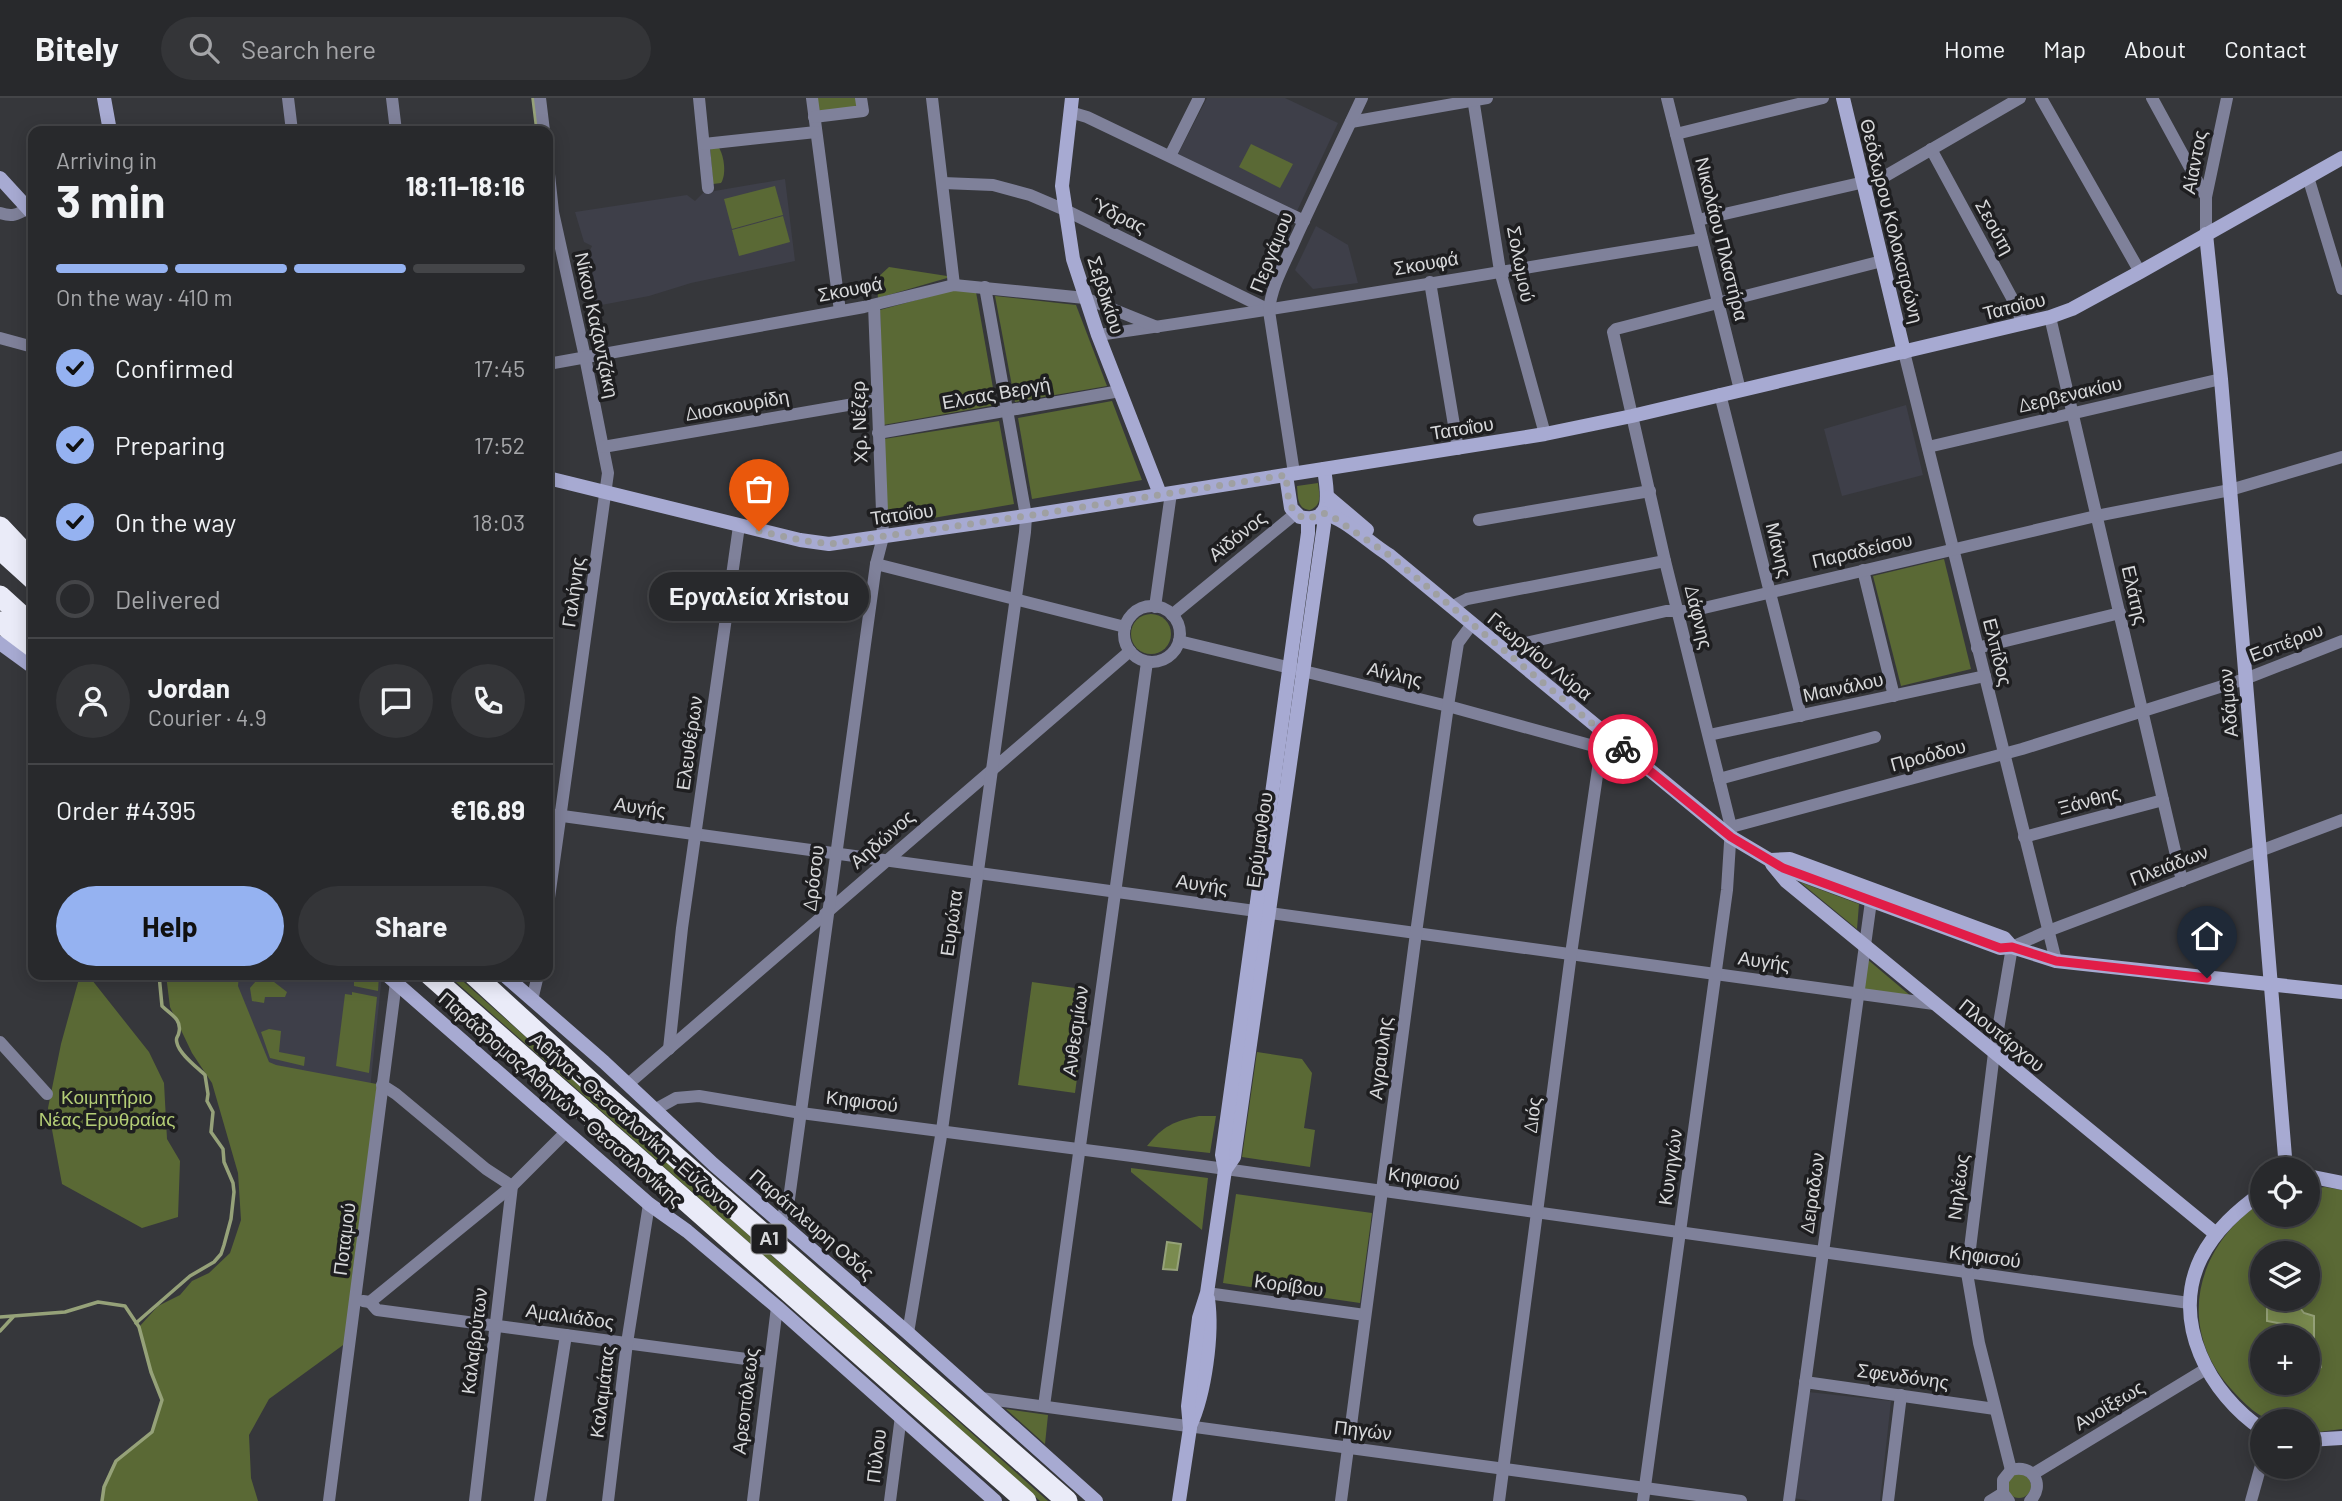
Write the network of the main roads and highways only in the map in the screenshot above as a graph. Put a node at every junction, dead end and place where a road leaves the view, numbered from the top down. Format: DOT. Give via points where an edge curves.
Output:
graph roads {
  1 [pos="104,98"];
  2 [pos="1843,98"];
  3 [pos="1071,105"];
  4 [pos="109,126"];
  5 [pos="2342,158"];
  6 [pos="0,178"];
  7 [pos="28,209"];
  8 [pos="2206,234"];
  9 [pos="1904,352"];
  10 [pos="1324,469"];
  11 [pos="1290,474"];
  12 [pos="553,479"];
  13 [pos="1165,494"];
  14 [pos="1328,497"];
  15 [pos="1308,515"];
  16 [pos="0,527"];
  17 [pos="0,549"];
  18 [pos="1389,555"];
  19 [pos="28,557"];
  20 [pos="28,574"];
  21 [pos="0,596"];
  22 [pos="28,621"];
  23 [pos="0,622"];
  24 [pos="0,643"];
  25 [pos="28,643"];
  26 [pos="28,663"];
  27 [pos="1769,860"];
  28 [pos="394,980"];
  29 [pos="436,980"];
  30 [pos="479,980"];
  31 [pos="510,980"];
  32 [pos="2271,985"];
  33 [pos="2342,992"];
  34 [pos="2285,1157"];
  35 [pos="2320,1178"];
  36 [pos="2342,1182"];
  37 [pos="2250,1202"];
  38 [pos="2216,1234"];
  39 [pos="2250,1418"];
  40 [pos="2342,1438"];
  41 [pos="2320,1439"];
  42 [pos="995,1501"];
  43 [pos="1026,1501"];
  44 [pos="1067,1501"];
  45 [pos="1096,1501"];
  46 [pos="1179,1501"];
  1 -- 4 [label="main road"];
  2 -- 9 [label="main road, Θεόδωρου Κολοκοτρώνη"];
  3 -- 13 [label="main road, Σεβδικίου" via="1062,168 1073,259 1098,335"];
  5 -- 8 [label="main road, Τατοΐου"];
  6 -- 7 [label="main road"];
  8 -- 9 [label="main road, Τατοΐου" via="2072,309"];
  8 -- 32 [label="main road, Αδάμων"];
  9 -- 10 [label="main road, Τατοΐου" via="1545,434"];
  10 -- 11 [label="main road, Τατοΐου"];
  10 -- 14 [label="main road, Ερύμανθου"];
  11 -- 13 [label="main road, Τατοΐου"];
  11 -- 15 [label="main road, Αϊδόνος" via="1291,508"];
  12 -- 13 [label="main road, Τατοΐου" via="829,544"];
  14 -- 15 [label="main road, Ερύμανθου" via="1327,506"];
  14 -- 18 [label="main road, Γεωργίου Λύρα"];
  15 -- 18 [label="main road, Γεωργίου Λύρα" via="1336,518"];
  15 -- 46 [label="main road, Ερύμανθου" via="1295,670 1222,1155 1225,1170 1207,1293 1199,1318"];
  16 -- 19 [label="highway"];
  17 -- 20 [label="highway"];
  18 -- 27 [label="main road, Γεωργίου Λύρα" via="1605,743"];
  21 -- 22 [label="highway"];
  23 -- 25 [label="highway"];
  24 -- 26 [label="main road"];
  27 -- 32 [label="main road, Γεωργίου Λύρα" via="1790,859 1872,895 2004,938 2012,947 2056,961"];
  27 -- 38 [label="main road, Πλουτάρχου" via="1786,881"];
  28 -- 42 [label="main road, Παράδρομος Αθηνών - Θεσσαλονίκης"];
  29 -- 43 [label="highway, Αθήνα - Θεσσαλονίκη - Εύζωνοι / Α1"];
  30 -- 44 [label="highway, Αθήνα - Θεσσαλονίκη - Εύζωνοι / Α1"];
  31 -- 45 [label="main road, Παράπλευρη Οδός"];
  32 -- 33 [label="main road, Γεωργίου Λύρα"];
  32 -- 34 [label="main road, Αδάμων"];
  35 -- 36 [label="main road"];
  37 -- 38 [label="main road"];
  38 -- 39 [label="main road" via="2193,1277 2189,1303 2194,1337 2206,1369"];
  40 -- 41 [label="main road"];
}
